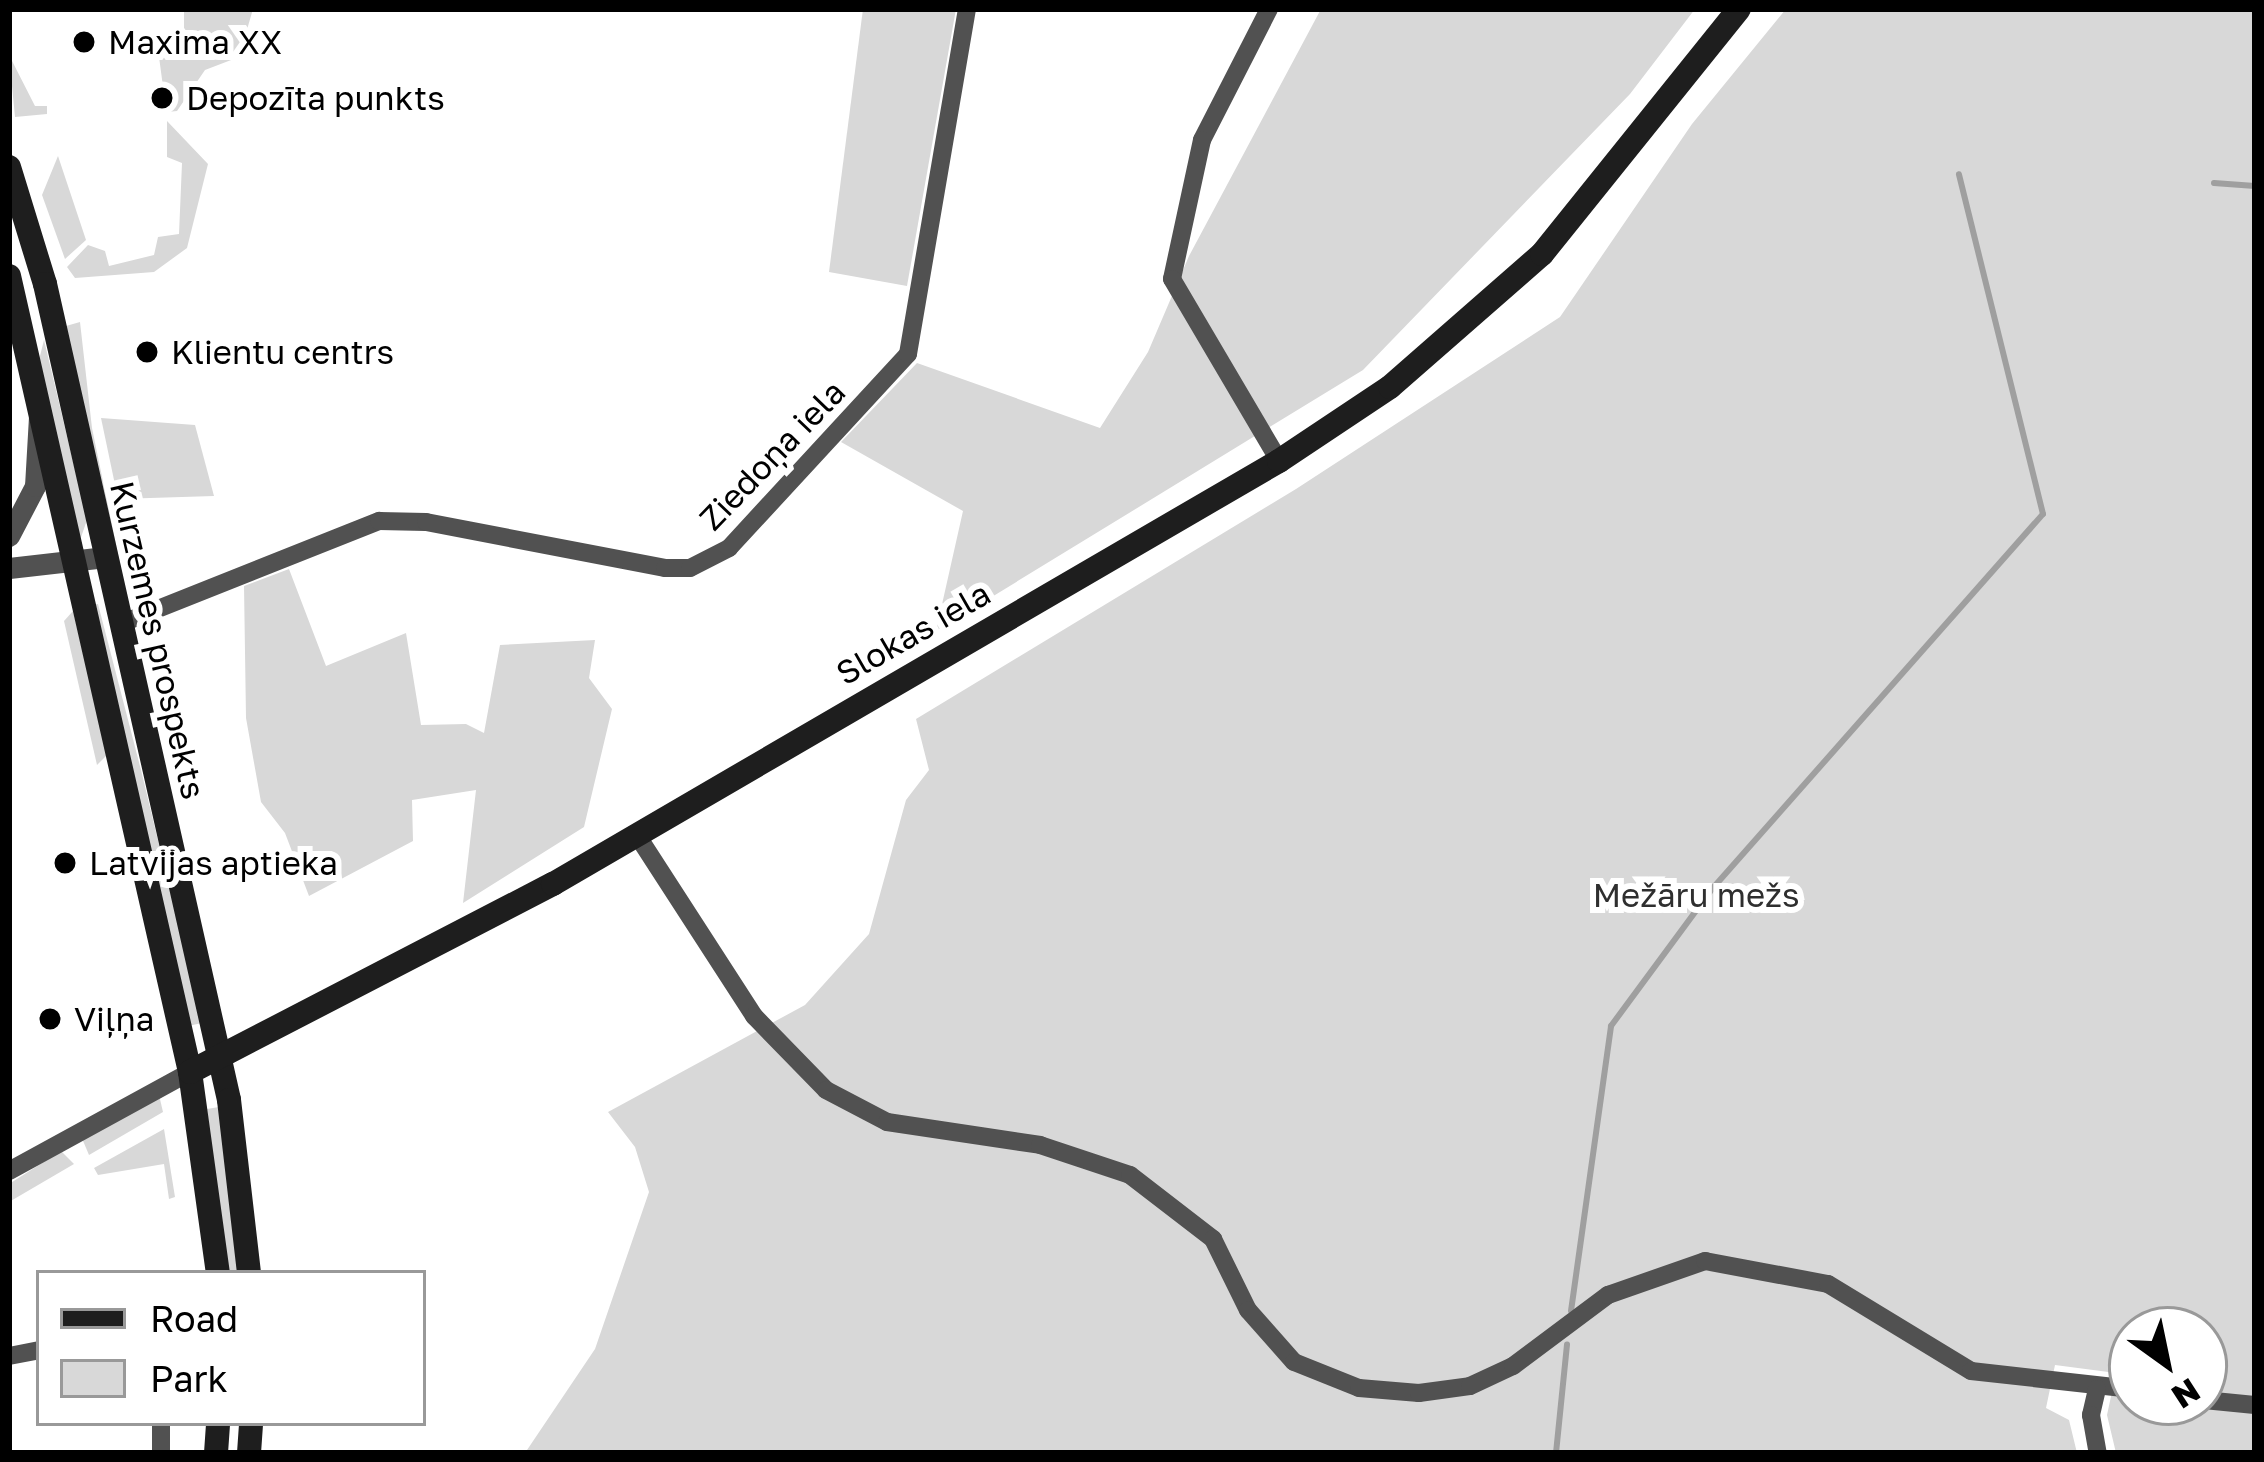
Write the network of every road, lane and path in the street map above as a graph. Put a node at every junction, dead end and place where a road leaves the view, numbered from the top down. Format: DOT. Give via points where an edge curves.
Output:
graph roads {
  1 [pos="967,9"];
  2 [pos="1269,9"];
  3 [pos="1739,9"];
  4 [pos="9,167"];
  5 [pos="9,276"];
  6 [pos="39,416"];
  7 [pos="1280,461"];
  8 [pos="9,536"];
  9 [pos="105,557"];
  10 [pos="73,562"];
  11 [pos="9,568"];
  12 [pos="120,624"];
  13 [pos="637,835"];
  14 [pos="220,1058"];
  15 [pos="190,1072"];
  16 [pos="9,1171"];
  17 [pos="218,1270"];
  18 [pos="249,1270"];
  19 [pos="2097,1389"];
  20 [pos="2108,1389"];
  21 [pos="2098,1453"];
  1 -- 12 [label="street, Ziedoņa iela" via="908,354 729,548 690,568 665,568 426,522 379,521"];
  2 -- 7 [label="street" via="1202,140 1172,279"];
  3 -- 7 [label="main road, Slokas iela" via="1593,197 1496,300 1390,387"];
  4 -- 9 [label="main road, Kurzemes prospekts" via="37,250"];
  5 -- 6 [label="main road, Kurzemes prospekts"];
  6 -- 8 [label="street" via="35,487"];
  6 -- 10 [label="main road, Kurzemes prospekts"];
  7 -- 13 [label="main road, Slokas iela"];
  9 -- 10 [label="street"];
  9 -- 12 [label="main road, Kurzemes prospekts"];
  10 -- 11 [label="street"];
  10 -- 15 [label="main road, Kurzemes prospekts"];
  12 -- 14 [label="main road, Kurzemes prospekts"];
  13 -- 14 [label="main road, Slokas iela"];
  13 -- 19 [label="street" via="742,1000 826,1090 887,1122 1040,1145 1130,1174 1213,1238 1248,1310 1294,1362 1358,1388 1419,1393 1470,1386 1513,1366 1608,1295 1705,1261 1828,1284 1970,1371"];
  14 -- 15 [label="main road, Slokas iela"];
  14 -- 18 [label="main road, Kurzemes prospekts"];
  15 -- 16 [label="street, Slokas iela"];
  15 -- 17 [label="main road, Kurzemes prospekts"];
  19 -- 20 [label="street"];
  19 -- 21 [label="street" via="2091,1415"];
}
